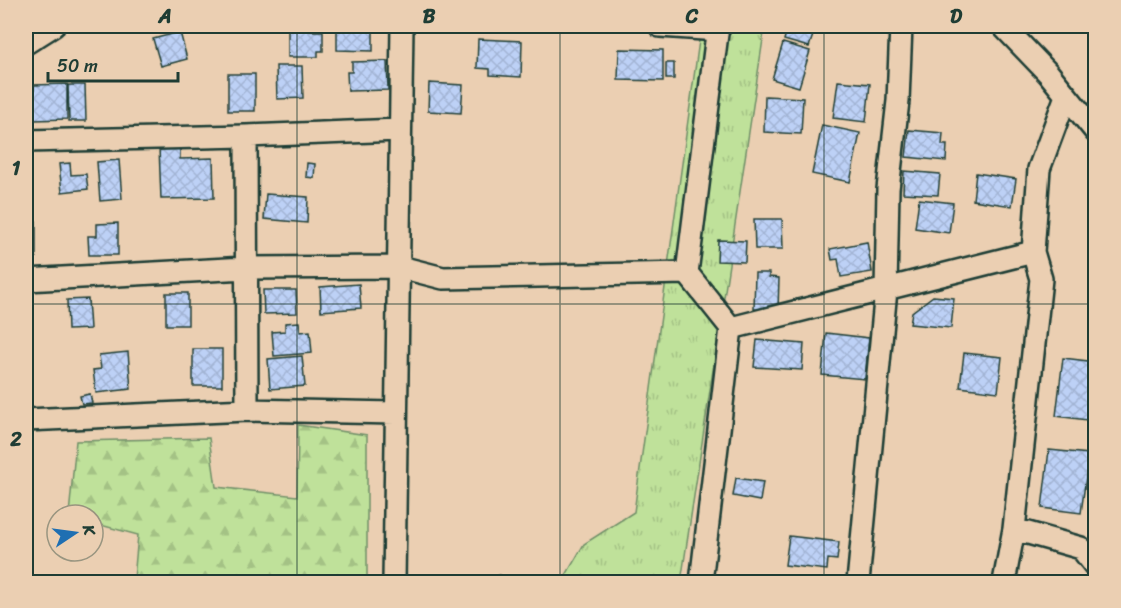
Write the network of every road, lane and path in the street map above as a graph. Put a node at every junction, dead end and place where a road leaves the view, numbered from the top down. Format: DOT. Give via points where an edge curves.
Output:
graph roads {
  1 [pos="53,26"];
  2 [pos="402,26"];
  3 [pos="660,26"];
  4 [pos="901,26"];
  5 [pos="1003,26"];
  6 [pos="717,27"];
  7 [pos="26,43"];
  8 [pos="1066,96"];
  9 [pos="399,130"];
  10 [pos="1095,132"];
  11 [pos="246,136"];
  12 [pos="26,141"];
  13 [pos="1033,252"];
  14 [pos="399,267"];
  15 [pos="246,268"];
  16 [pos="687,273"];
  17 [pos="26,280"];
  18 [pos="886,290"];
  19 [pos="731,328"];
  20 [pos="247,410"];
  21 [pos="395,413"];
  22 [pos="26,420"];
  23 [pos="1014,529"];
  24 [pos="1088,543"];
  25 [pos="1095,567"];
  26 [pos="394,582"];
  27 [pos="701,582"];
  28 [pos="858,582"];
  29 [pos="1004,582"];
  1 -- 7 [label="street"];
  2 -- 9 [label="street"];
  3 -- 6 [label="street"];
  4 -- 18 [label="street" via="888,189"];
  5 -- 8 [label="street"];
  6 -- 16 [label="street"];
  8 -- 10 [label="street"];
  8 -- 13 [label="street" via="1039,169"];
  9 -- 11 [label="street"];
  9 -- 14 [label="street"];
  11 -- 12 [label="street"];
  11 -- 15 [label="street"];
  13 -- 18 [label="street"];
  13 -- 23 [label="street" via="1041,279"];
  14 -- 15 [label="street"];
  14 -- 16 [label="street" via="443,278"];
  14 -- 21 [label="street"];
  15 -- 17 [label="street"];
  15 -- 20 [label="street"];
  16 -- 19 [label="street"];
  18 -- 19 [label="street"];
  18 -- 28 [label="street"];
  19 -- 27 [label="street"];
  20 -- 21 [label="street"];
  20 -- 22 [label="street"];
  21 -- 26 [label="street"];
  23 -- 24 [label="street"];
  23 -- 29 [label="street"];
  24 -- 25 [label="street"];
}
